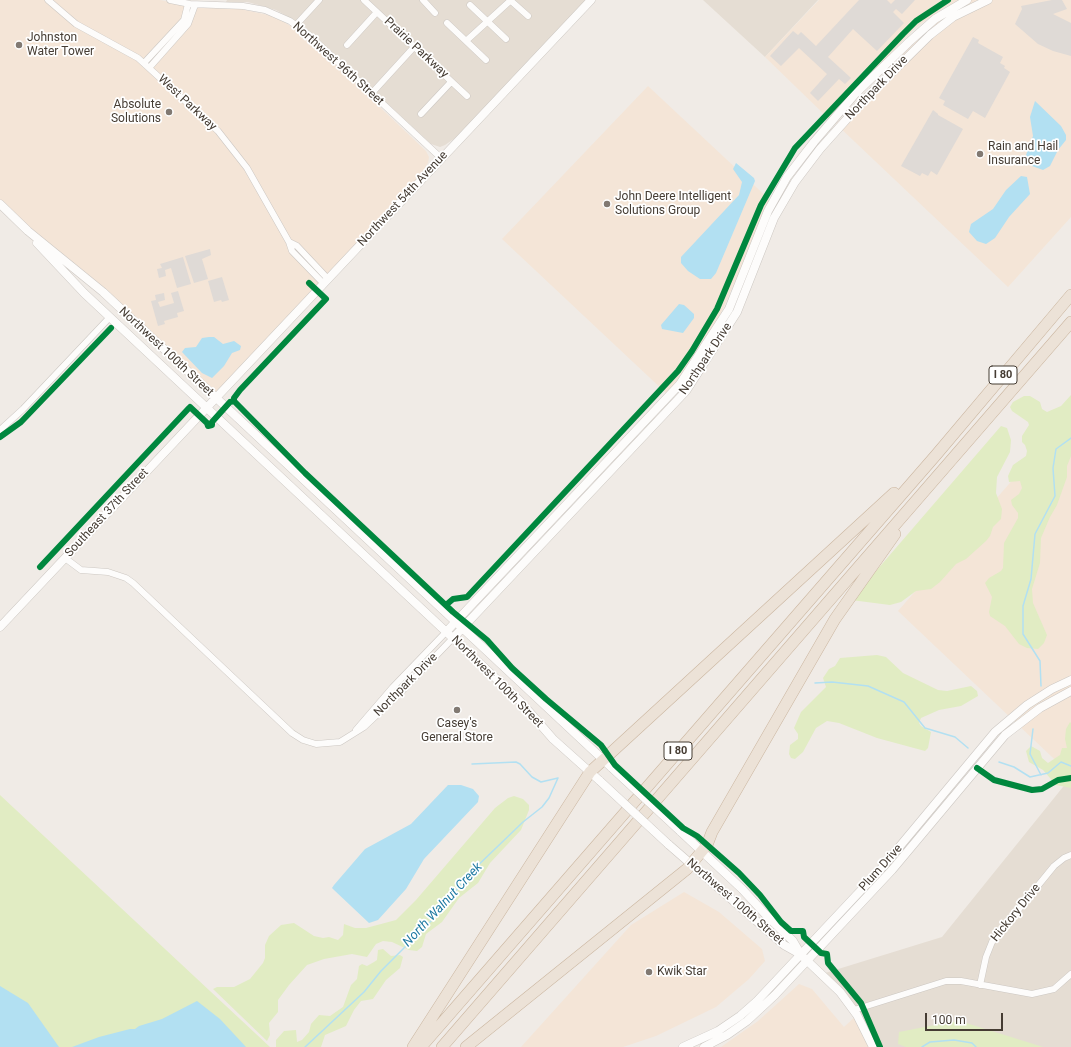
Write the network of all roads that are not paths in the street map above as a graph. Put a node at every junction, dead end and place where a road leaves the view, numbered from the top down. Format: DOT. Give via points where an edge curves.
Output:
graph roads {
  1 [pos="48,0"];
  2 [pos="170,0"];
  3 [pos="319,0"];
  4 [pos="364,0"];
  5 [pos="423,0"];
  6 [pos="510,0"];
  7 [pos="591,0"];
  8 [pos="967,0"];
  9 [pos="988,0"];
  10 [pos="192,3"];
  11 [pos="470,5"];
  12 [pos="378,12"];
  13 [pos="435,13"];
  14 [pos="528,16"];
  15 [pos="487,20"];
  16 [pos="447,23"];
  17 [pos="296,25"];
  18 [pos="506,39"];
  19 [pos="466,41"];
  20 [pos="347,45"];
  21 [pos="414,47"];
  22 [pos="486,60"];
  23 [pos="144,62"];
  24 [pos="149,68"];
  25 [pos="452,82"];
  26 [pos="372,93"];
  27 [pos="467,96"];
  28 [pos="421,114"];
  29 [pos="441,158"];
  30 [pos="787,177"];
  31 [pos="795,182"];
  32 [pos="0,204"];
  33 [pos="28,231"];
  34 [pos="326,282"];
  35 [pos="1071,296"];
  36 [pos="110,317"];
  37 [pos="1071,322"];
  38 [pos="215,399"];
  39 [pos="207,408"];
  40 [pos="646,420"];
  41 [pos="653,426"];
  42 [pos="0,430"];
  43 [pos="936,455"];
  44 [pos="946,464"];
  45 [pos="544,527"];
  46 [pos="551,534"];
  47 [pos="65,558"];
  48 [pos="455,622"];
  49 [pos="0,627"];
  50 [pos="462,629"];
  51 [pos="446,632"];
  52 [pos="453,638"];
  53 [pos="1071,680"];
  54 [pos="1071,691"];
  55 [pos="354,733"];
  56 [pos="602,759"];
  57 [pos="590,772"];
  58 [pos="702,851"];
  59 [pos="1071,855"];
  60 [pos="691,864"];
  61 [pos="800,954"];
  62 [pos="807,960"];
  63 [pos="1071,974"];
  64 [pos="980,984"];
  65 [pos="854,1010"];
  66 [pos="413,1047"];
  67 [pos="421,1047"];
  68 [pos="442,1047"];
  69 [pos="466,1047"];
  70 [pos="683,1047"];
  71 [pos="704,1047"];
  72 [pos="873,1047"];
  1 -- 23 [label="street, West Parkway" via="76,24"];
  2 -- 10 [label="street, Northwest 96th Street"];
  3 -- 17 [label="street"];
  4 -- 12 [label="street, Prairie Parkway"];
  5 -- 13 [label="street"];
  6 -- 14 [label="street"];
  6 -- 15 [label="street"];
  7 -- 29 [label="street, Northwest 54th Avenue"];
  8 -- 30 [label="street, Northpark Drive" via="947,11 924,29 856,93"];
  9 -- 31 [label="street, Northpark Drive" via="953,17 915,49 840,126"];
  10 -- 17 [label="street, Northwest 96th Street" via="266,10"];
  10 -- 23 [label="street" via="184,20"];
  10 -- 24 [label="street" via="188,24"];
  11 -- 15 [label="street"];
  12 -- 20 [label="street"];
  12 -- 21 [label="street, Prairie Parkway"];
  15 -- 18 [label="street"];
  15 -- 19 [label="street"];
  16 -- 19 [label="street"];
  17 -- 26 [label="street, Northwest 96th Street"];
  19 -- 22 [label="street"];
  21 -- 25 [label="street, Prairie Parkway"];
  21 -- 26 [label="street"];
  23 -- 24 [label="street, West Parkway"];
  24 -- 34 [label="street, West Parkway" via="231,146 247,168 289,242 297,246"];
  25 -- 27 [label="street, Prairie Parkway"];
  25 -- 28 [label="street"];
  26 -- 29 [label="street, Northwest 96th Street"];
  29 -- 34 [label="street, Northwest 54th Avenue"];
  30 -- 31 [label="street"];
  30 -- 40 [label="street, Northpark Drive" via="768,211 729,309 680,384"];
  31 -- 41 [label="street, Northpark Drive" via="774,218 743,298 729,326 686,391"];
  32 -- 33 [label="street, Northwest 100th Street"];
  33 -- 36 [label="street, Northwest 100th Street" via="84,293"];
  33 -- 38 [label="street, Northwest 100th Street" via="84,276"];
  34 -- 38 [label="street, Northwest 54th Avenue"];
  35 -- 43 [label="highway, I 80"];
  36 -- 39 [label="street, Northwest 100th Street"];
  36 -- 42 [label="street"];
  37 -- 44 [label="highway, I 80"];
  38 -- 39 [label="street, Southeast 37th Street"];
  38 -- 48 [label="street, Northwest 100th Street"];
  39 -- 47 [label="street, Southeast 37th Street"];
  39 -- 51 [label="street, Northwest 100th Street"];
  40 -- 41 [label="street"];
  40 -- 45 [label="street, Northpark Drive"];
  41 -- 46 [label="street, Northpark Drive"];
  43 -- 56 [label="highway"];
  43 -- 67 [label="highway, I 80"];
  44 -- 58 [label="highway" via="835,619"];
  44 -- 68 [label="highway, I 80"];
  45 -- 46 [label="street"];
  45 -- 48 [label="street, Northpark Drive"];
  46 -- 50 [label="street, Northpark Drive"];
  47 -- 49 [label="street, Southeast 37th Street"];
  47 -- 55 [label="street, Northpark Drive" via="81,570 108,572 133,583 297,738 324,745 340,742"];
  48 -- 50 [label="street, Northwest 100th Street"];
  48 -- 51 [label="street, Northpark Drive"];
  50 -- 52 [label="street, Northpark Drive"];
  50 -- 56 [label="street, Northwest 100th Street"];
  51 -- 52 [label="street, Northwest 100th Street"];
  51 -- 55 [label="street, Northpark Drive" via="392,688"];
  52 -- 55 [label="street, Northpark Drive" via="399,694 364,727"];
  52 -- 57 [label="street, Northwest 100th Street"];
  53 -- 61 [label="street, Plum Drive" via="1032,702 995,732 890,860"];
  54 -- 62 [label="street, Plum Drive" via="1040,708 1005,735 892,870"];
  56 -- 57 [label="highway"];
  56 -- 58 [label="street, Northwest 100th Street, bridge"];
  57 -- 60 [label="street, Northwest 100th Street, bridge"];
  57 -- 66 [label="highway"];
  58 -- 60 [label="highway"];
  58 -- 61 [label="street, Northwest 100th Street" via="793,941"];
  59 -- 64 [label="street, Hickory Drive" via="1054,866 992,942"];
  60 -- 61 [label="street, Northwest 100th Street" via="784,945"];
  60 -- 69 [label="highway"];
  61 -- 62 [label="street"];
  61 -- 70 [label="street, Plum Drive" via="740,1016 718,1031"];
  62 -- 65 [label="street" via="840,992"];
  62 -- 71 [label="street, Plum Drive" via="747,1021"];
  63 -- 64 [label="street" via="1054,989 1039,993 1024,993"];
  64 -- 65 [label="street" via="946,981"];
  65 -- 72 [label="street"];
}
